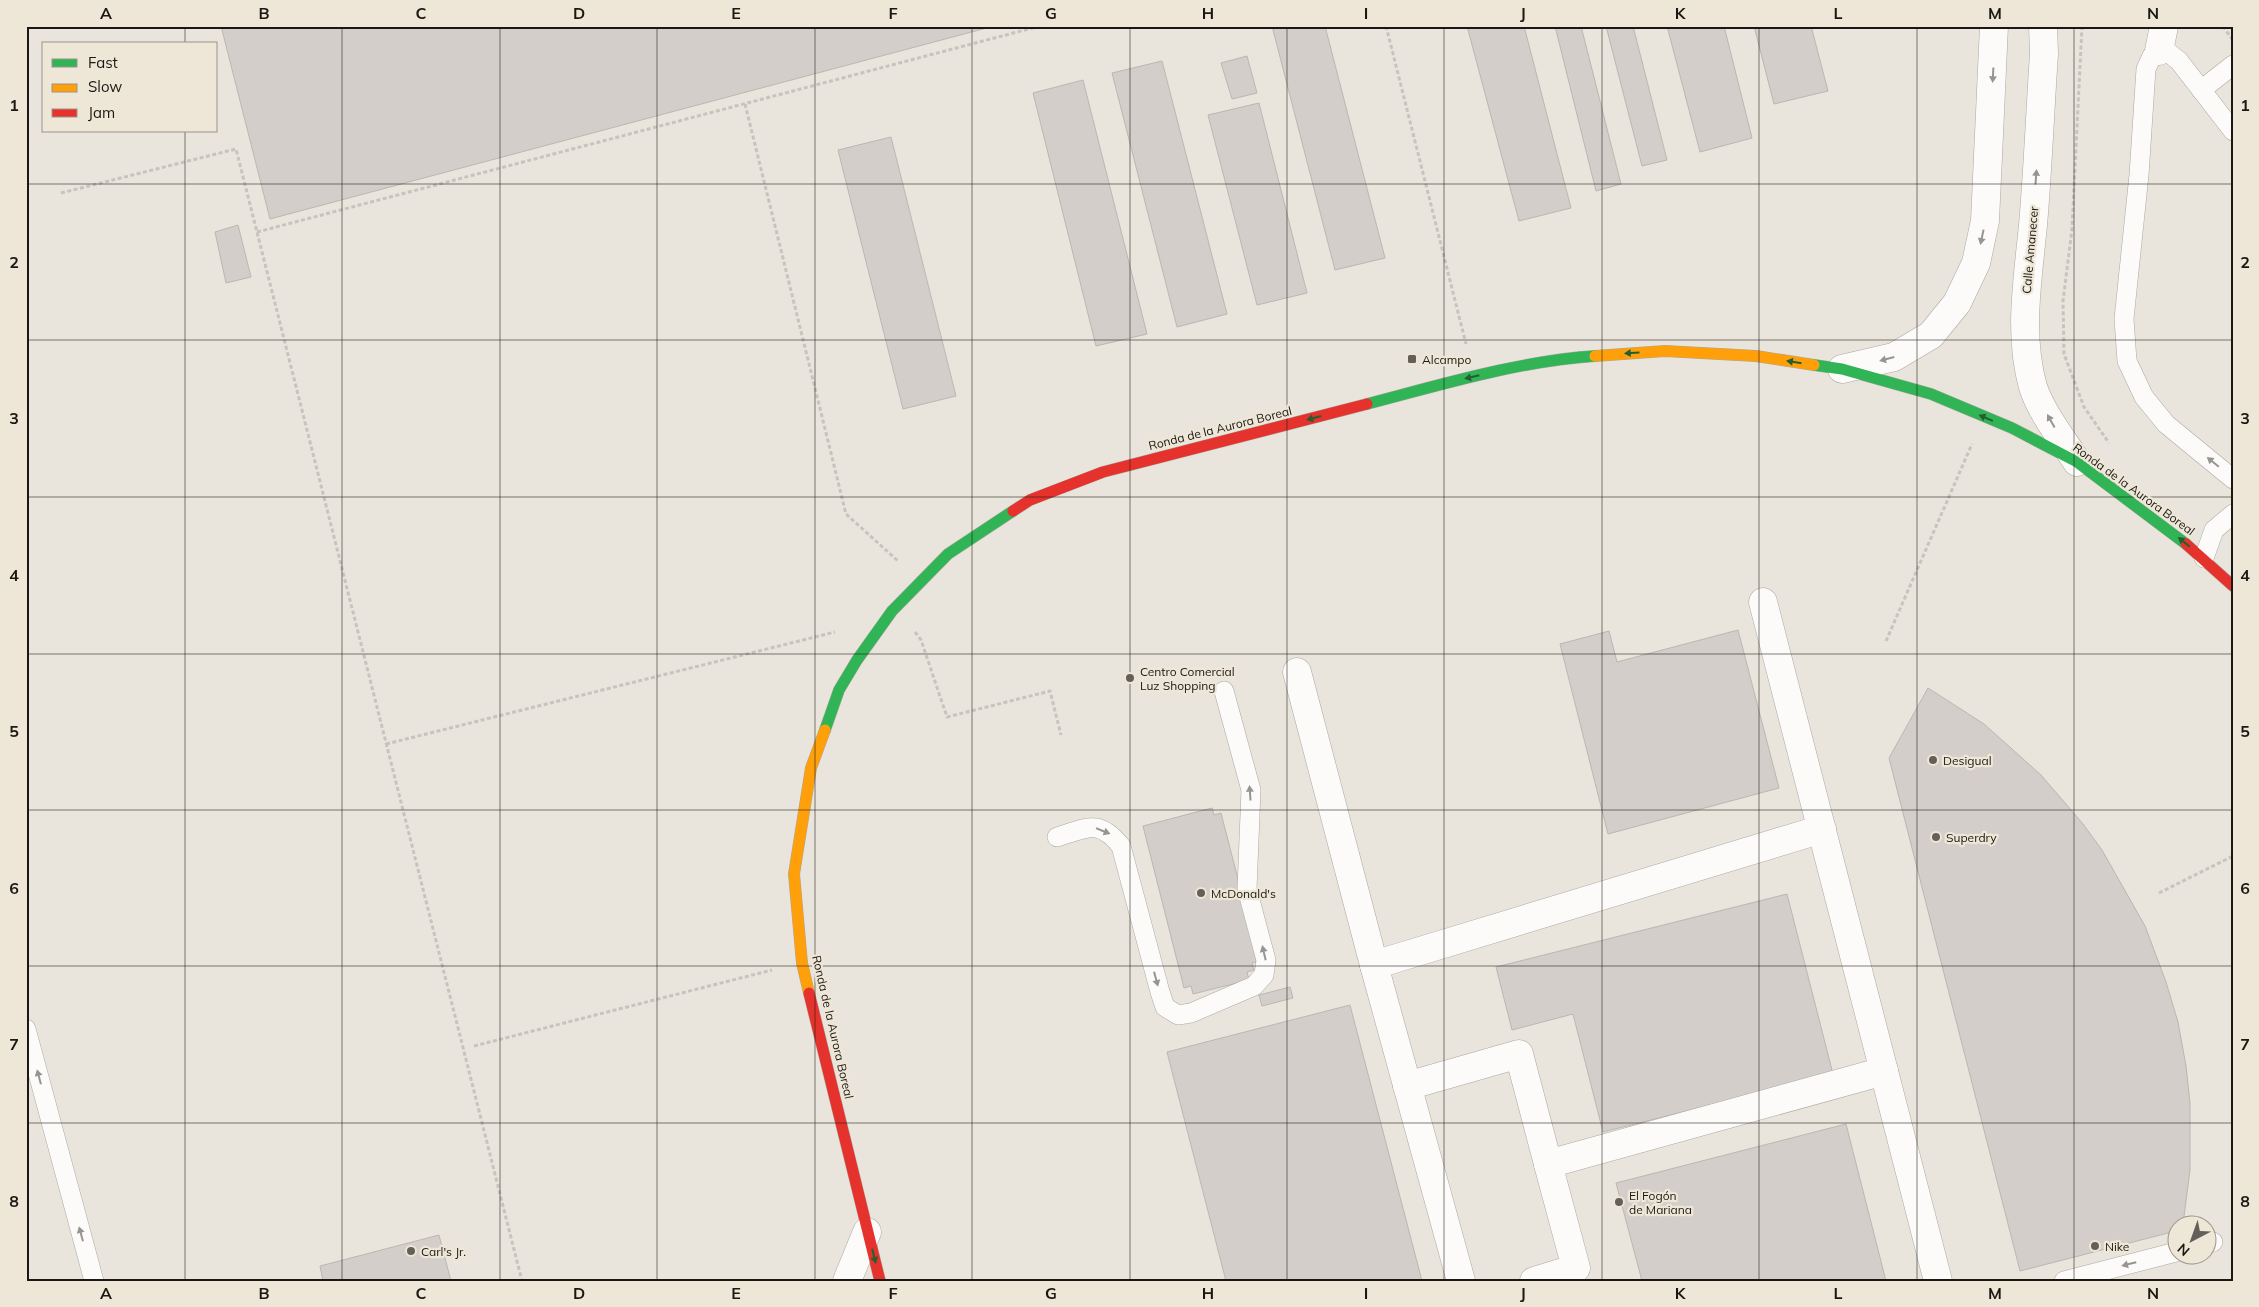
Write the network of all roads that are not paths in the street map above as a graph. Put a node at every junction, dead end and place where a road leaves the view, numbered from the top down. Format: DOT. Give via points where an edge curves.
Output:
graph roads {
  1 [pos="1994,26"];
  2 [pos="2043,26"];
  3 [pos="2162,38"];
  4 [pos="2233,65"];
  5 [pos="2201,90"];
  6 [pos="2233,131"];
  7 [pos="1842,369"];
  8 [pos="2077,462"];
  9 [pos="2233,479"];
  10 [pos="2233,514"];
  11 [pos="2204,558"];
  12 [pos="2233,586"];
  13 [pos="1763,602"];
  14 [pos="1297,672"];
  15 [pos="1224,691"];
  16 [pos="1822,830"];
  17 [pos="1056,837"];
  18 [pos="1374,966"];
  19 [pos="26,1029"];
  20 [pos="1884,1071"];
  21 [pos="1407,1086"];
  22 [pos="1548,1164"];
  23 [pos="867,1232"];
  24 [pos="2166,1255"];
  25 [pos="94,1281"];
  26 [pos="847,1281"];
  27 [pos="880,1281"];
  28 [pos="1461,1281"];
  29 [pos="1534,1281"];
  30 [pos="1938,1281"];
  31 [pos="2064,1281"];
  1 -- 7 [label="street, one-way" via="1985,220 1976,263 1957,303 1931,335 1894,357"];
  8 -- 2 [label="street, Calle Amanecer, one-way" via="2051,423 2034,388 2026,342 2026,289 2033,225"];
  3 -- 5 [label="lane" via="2169,53"];
  9 -- 3 [label="lane, one-way" via="2166,424 2144,397 2127,361 2124,319 2140,175 2146,68"];
  4 -- 5 [label="lane"];
  5 -- 6 [label="lane"];
  8 -- 7 [label="street, Ronda de la Aurora Boreal, one-way" via="2012,428 1931,394"];
  7 -- 23 [label="street, Ronda de la Aurora Boreal, one-way" via="1756,356 1665,350 1576,357 1475,376 1102,472 1030,500 948,554 892,611 839,690 811,768 794,874 802,963"];
  11 -- 8 [label="street, Ronda de la Aurora Boreal, one-way"];
  10 -- 11 [label="lane" via="2214,530"];
  11 -- 12 [label="street, Ronda de la Aurora Boreal"];
  13 -- 16 [label="street"];
  14 -- 18 [label="street"];
  17 -- 15 [label="lane, one-way" via="1092,827 1109,832 1121,846 1166,1007 1178,1015 1191,1012 1254,986 1264,975 1266,960 1247,889 1251,790"];
  16 -- 18 [label="street"];
  16 -- 20 [label="street"];
  18 -- 21 [label="street"];
  25 -- 19 [label="lane, one-way"];
  20 -- 22 [label="street"];
  20 -- 30 [label="street"];
  21 -- 22 [label="street" via="1519,1054"];
  21 -- 28 [label="street"];
  22 -- 29 [label="street" via="1576,1268"];
  23 -- 26 [label="street"];
  23 -- 27 [label="street, Ronda de la Aurora Boreal, one-way"];
  24 -- 31 [label="lane, one-way"];
}
